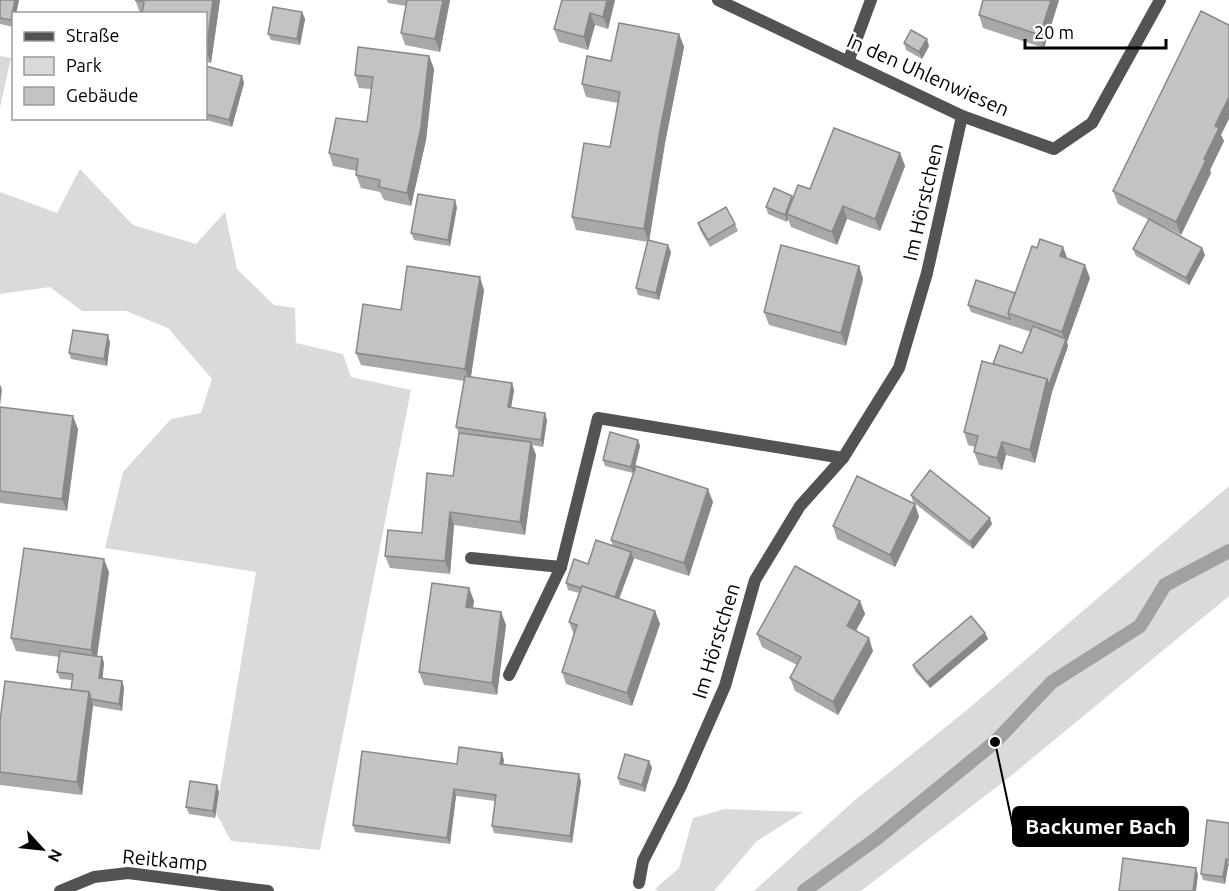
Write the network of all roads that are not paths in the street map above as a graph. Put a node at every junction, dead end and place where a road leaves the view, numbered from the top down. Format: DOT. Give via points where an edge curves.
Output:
graph roads {
  1 [pos="718,0"];
  2 [pos="871,0"];
  3 [pos="1160,0"];
  4 [pos="848,62"];
  5 [pos="962,116"];
  6 [pos="843,458"];
  7 [pos="471,558"];
  8 [pos="561,567"];
  9 [pos="509,675"];
  10 [pos="639,883"];
  11 [pos="60,891"];
  12 [pos="268,891"];
  1 -- 4 [label="street, In den Uhlenwiesen"];
  2 -- 4 [label="street"];
  3 -- 5 [label="street, In den Uhlenwiesen" via="1092,123 1054,149"];
  4 -- 5 [label="street, In den Uhlenwiesen"];
  5 -- 6 [label="street, Im Hörstchen" via="927,273 898,369"];
  6 -- 8 [label="street" via="598,418"];
  6 -- 10 [label="street, Im Hörstchen" via="800,506 755,580 725,686 643,861"];
  7 -- 8 [label="street"];
  8 -- 9 [label="street"];
  11 -- 12 [label="street, Reitkamp" via="94,877 128,873"];
}
